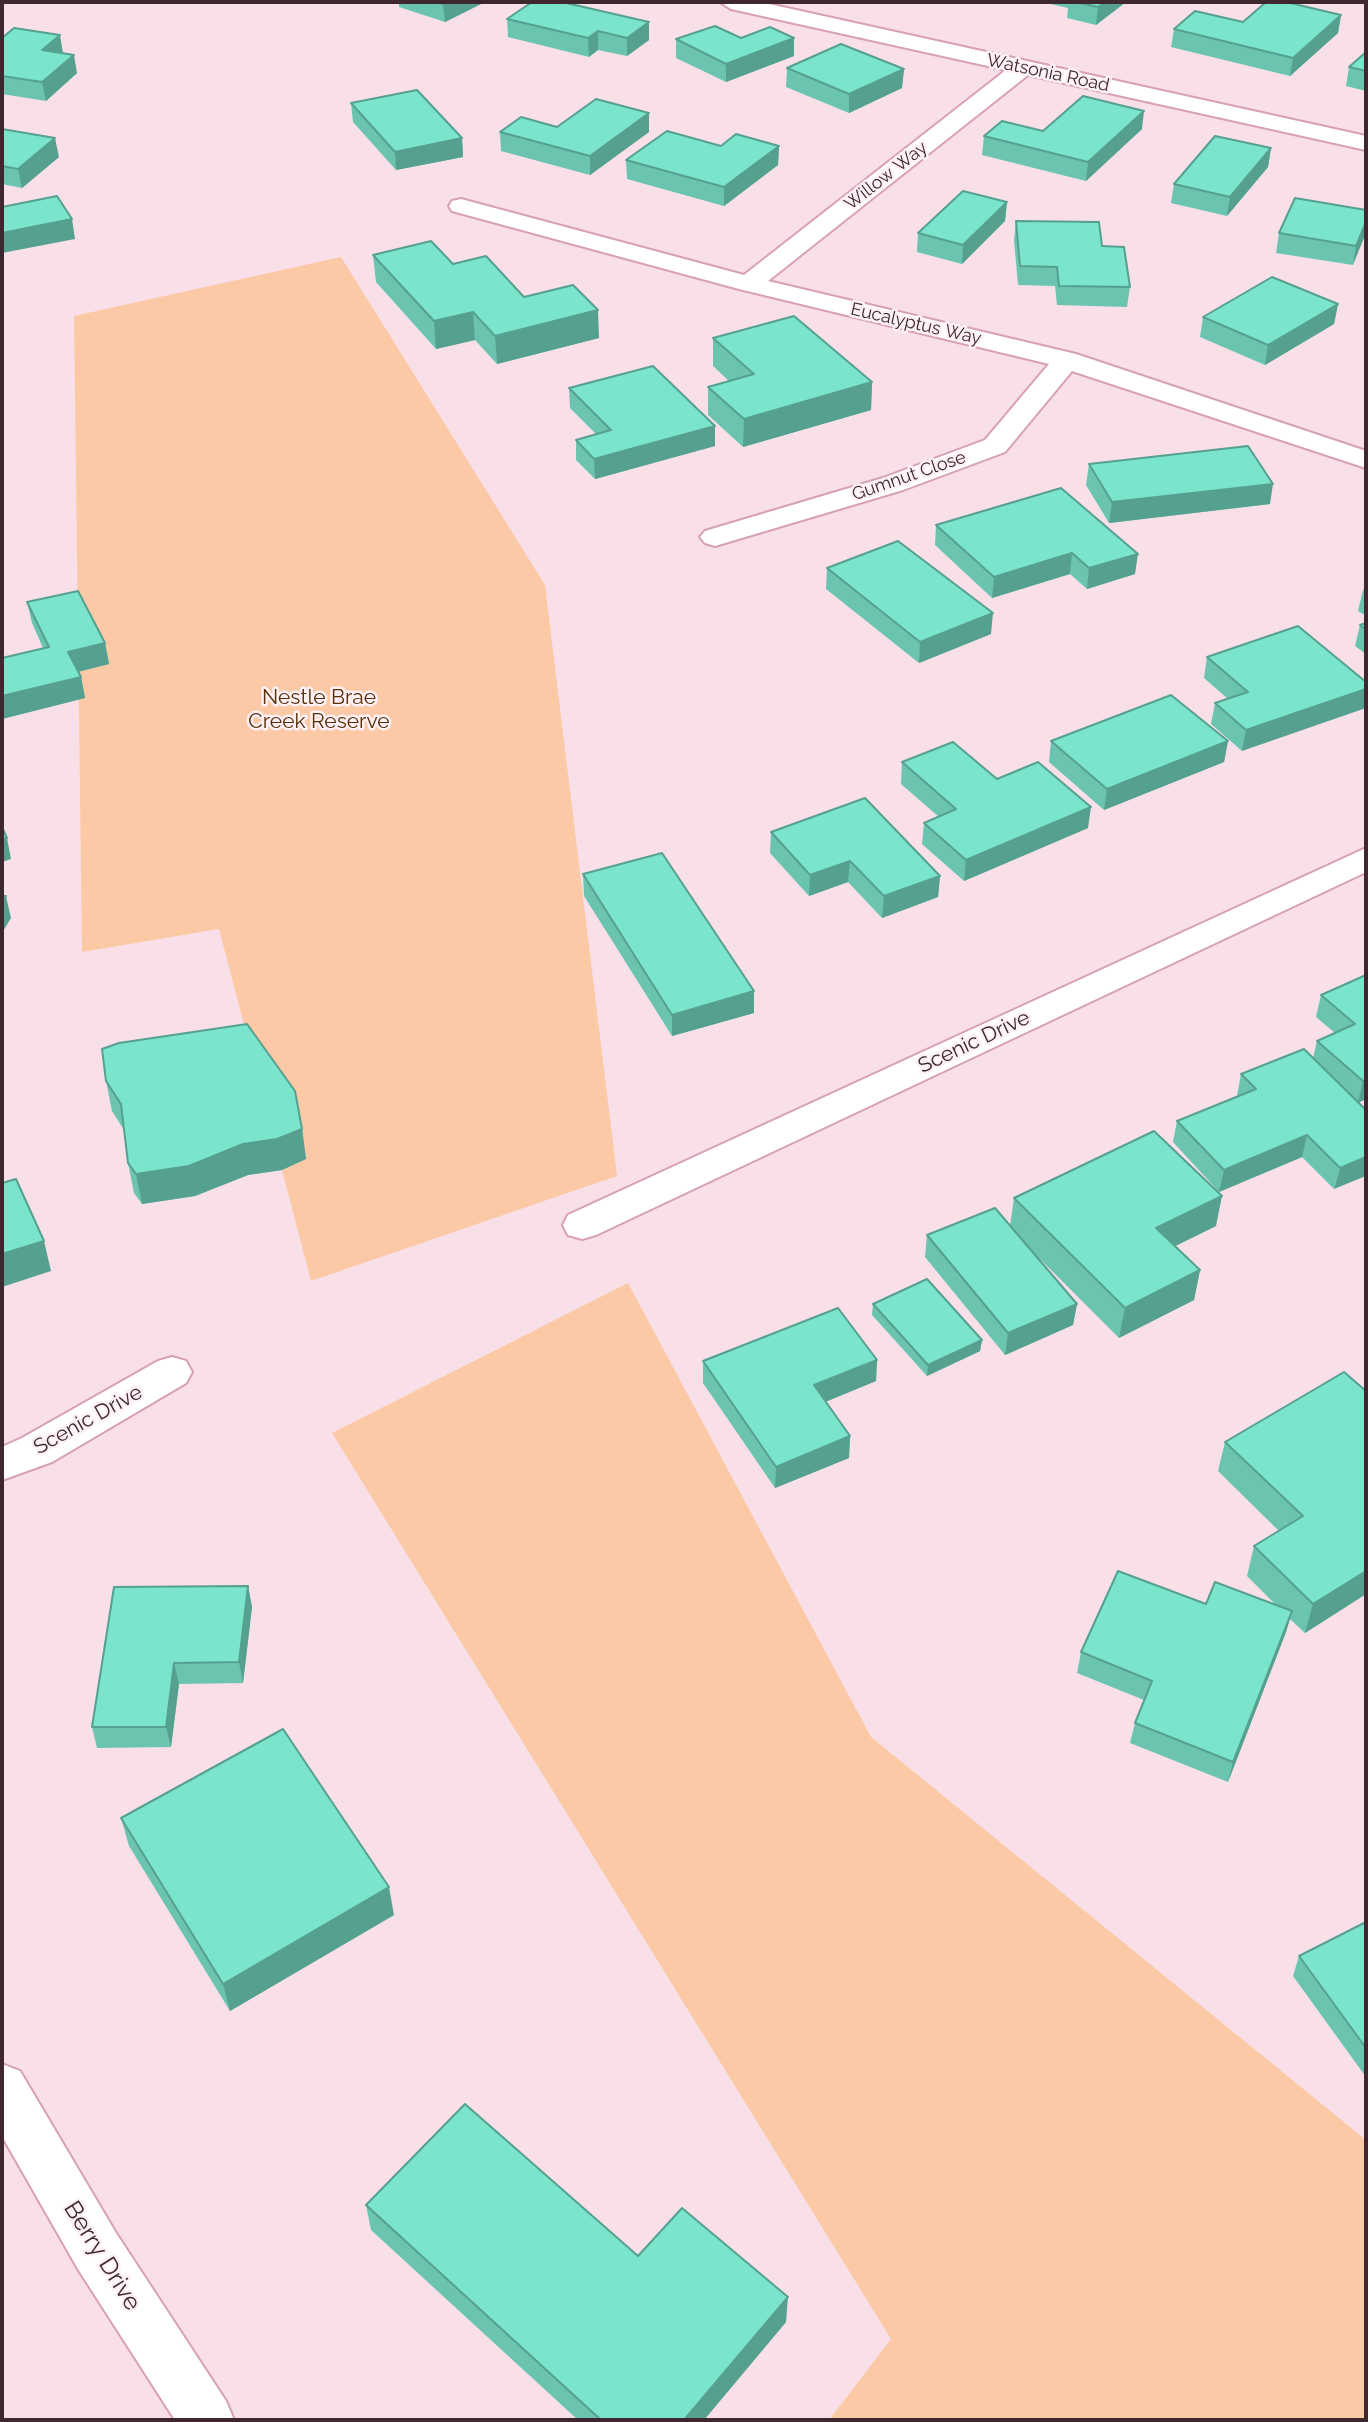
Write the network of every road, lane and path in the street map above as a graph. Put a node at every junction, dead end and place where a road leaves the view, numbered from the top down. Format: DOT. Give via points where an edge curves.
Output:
graph roads {
  1 [pos="731,2"];
  2 [pos="1024,68"];
  3 [pos="1366,143"];
  4 [pos="461,206"];
  5 [pos="748,284"];
  6 [pos="1067,360"];
  7 [pos="1366,460"];
  8 [pos="715,537"];
  9 [pos="1366,859"];
  10 [pos="582,1225"];
  11 [pos="172,1372"];
  12 [pos="2,1464"];
  13 [pos="2,2088"];
  14 [pos="208,2420"];
  1 -- 2 [label="street, Watsonia Road"];
  2 -- 3 [label="street, Watsonia Road"];
  2 -- 5 [label="street, Willow Way"];
  4 -- 5 [label="street, Eucalyptus Way"];
  5 -- 6 [label="street, Eucalyptus Way"];
  6 -- 7 [label="street, Eucalyptus Way"];
  6 -- 8 [label="street, Gumnut Close" via="995,446 893,484"];
  9 -- 10 [label="street, Scenic Drive"];
  11 -- 12 [label="street, Scenic Drive" via="37,1450"];
  13 -- 14 [label="street, Berry Drive" via="97,2251"];
}
